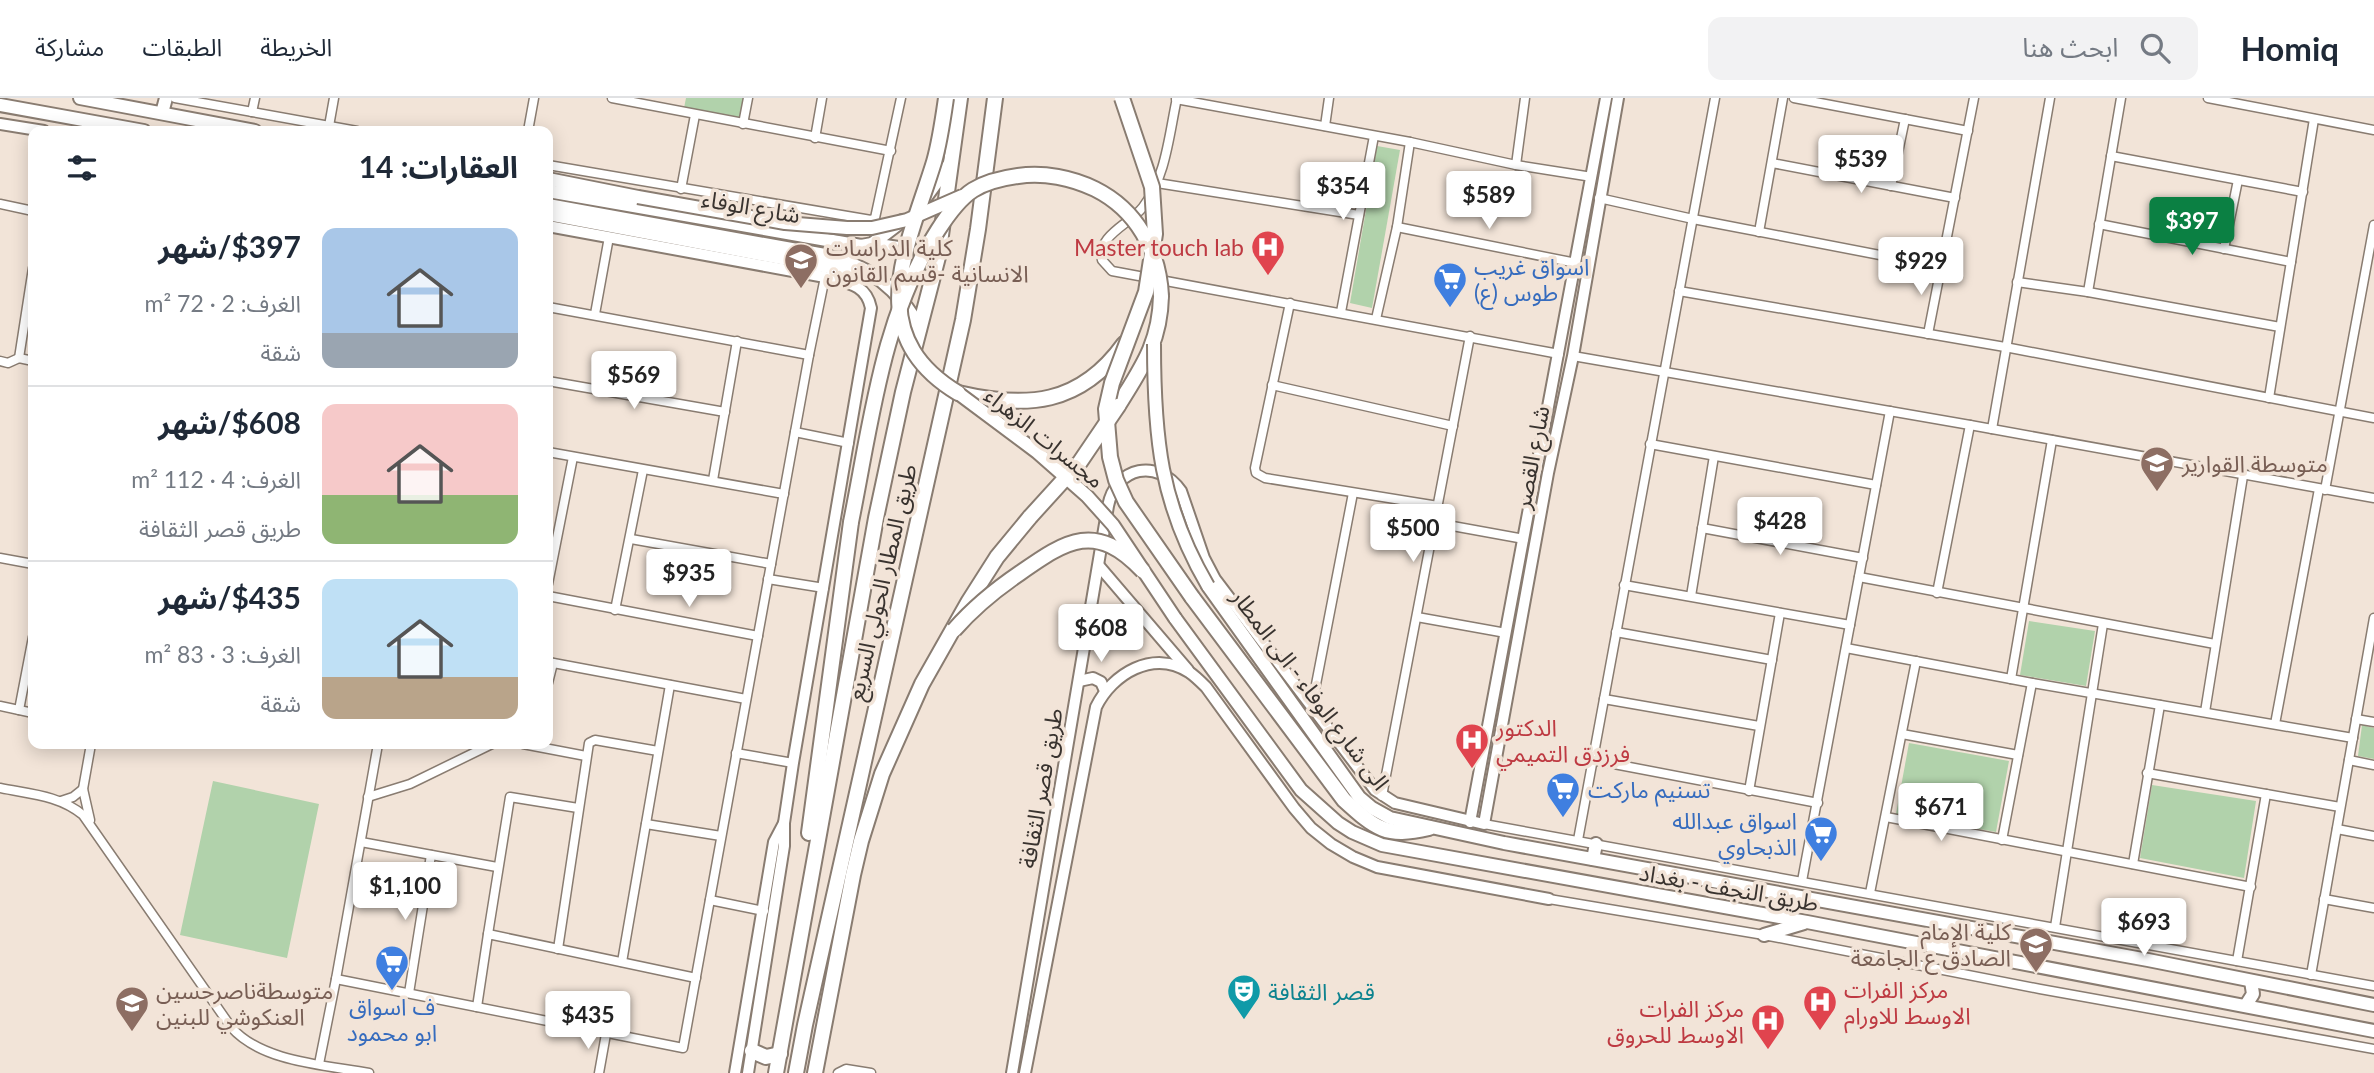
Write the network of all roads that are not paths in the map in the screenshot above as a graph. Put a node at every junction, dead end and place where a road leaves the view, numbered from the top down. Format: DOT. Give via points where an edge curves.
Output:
graph roads {
  1 [pos="80,98"];
  2 [pos="166,98"];
  3 [pos="175,98"];
  4 [pos="255,98"];
  5 [pos="334,98"];
  6 [pos="534,98"];
  7 [pos="612,98"];
  8 [pos="676,98"];
  9 [pos="748,98"];
  10 [pos="822,98"];
  11 [pos="901,98"];
  12 [pos="946,98"];
  13 [pos="960,98"];
  14 [pos="995,98"];
  15 [pos="1122,98"];
  16 [pos="1177,98"];
  17 [pos="1329,98"];
  18 [pos="1525,98"];
  19 [pos="1715,98"];
  20 [pos="1783,98"];
  21 [pos="1794,98"];
  22 [pos="1974,98"];
  23 [pos="2050,98"];
  24 [pos="2121,98"];
  25 [pos="2208,98"];
  26 [pos="1605,100"];
  27 [pos="1618,101"];
  28 [pos="0,105"];
  29 [pos="674,109"];
  30 [pos="251,112"];
  31 [pos="162,113"];
  32 [pos="695,115"];
  33 [pos="1905,119"];
  34 [pos="2314,119"];
  35 [pos="0,124"];
  36 [pos="743,124"];
  37 [pos="116,126"];
  38 [pos="229,126"];
  39 [pos="329,126"];
  40 [pos="529,126"];
  41 [pos="1325,126"];
  42 [pos="28,128"];
  43 [pos="2374,130"];
  44 [pos="1968,131"];
  45 [pos="1374,136"];
  46 [pos="816,138"];
  47 [pos="1410,142"];
  48 [pos="891,151"];
  49 [pos="2111,156"];
  50 [pos="953,159"];
  51 [pos="1772,163"];
  52 [pos="1516,165"];
  53 [pos="553,166"];
  54 [pos="1592,177"];
  55 [pos="553,180"];
  56 [pos="2238,180"];
  57 [pos="1157,183"];
  58 [pos="1891,186"];
  59 [pos="681,190"];
  60 [pos="972,191"];
  61 [pos="553,192"];
  62 [pos="2303,192"];
  63 [pos="1600,198"];
  64 [pos="1955,198"];
  65 [pos="0,205"];
  66 [pos="553,206"];
  67 [pos="28,210"];
  68 [pos="553,215"];
  69 [pos="1359,215"];
  70 [pos="1693,219"];
  71 [pos="2099,224"];
  72 [pos="2374,225"];
  73 [pos="553,227"];
  74 [pos="1397,227"];
  75 [pos="1759,232"];
  76 [pos="609,237"];
  77 [pos="872,244"];
  78 [pos="2224,249"];
  79 [pos="2291,262"];
  80 [pos="1576,263"];
  81 [pos="1942,267"];
  82 [pos="870,271"];
  83 [pos="825,277"];
  84 [pos="2017,282"];
  85 [pos="1679,291"];
  86 [pos="2088,292"];
  87 [pos="28,300"];
  88 [pos="1290,303"];
  89 [pos="553,308"];
  90 [pos="898,311"];
  91 [pos="1341,312"];
  92 [pos="595,314"];
  93 [pos="1376,319"];
  94 [pos="2280,327"];
  95 [pos="920,329"];
  96 [pos="1131,334"];
  97 [pos="1928,334"];
  98 [pos="1471,337"];
  99 [pos="737,341"];
  100 [pos="1154,344"];
  101 [pos="2005,347"];
  102 [pos="1559,354"];
  103 [pos="809,355"];
  104 [pos="1573,356"];
  105 [pos="19,358"];
  106 [pos="28,360"];
  107 [pos="0,361"];
  108 [pos="1663,370"];
  109 [pos="553,383"];
  110 [pos="1272,385"];
  111 [pos="958,393"];
  112 [pos="2269,398"];
  113 [pos="1890,411"];
  114 [pos="725,412"];
  115 [pos="2339,412"];
  116 [pos="2374,418"];
  117 [pos="1970,425"];
  118 [pos="1453,426"];
  119 [pos="1992,429"];
  120 [pos="795,432"];
  121 [pos="2052,440"];
  122 [pos="849,443"];
  123 [pos="1650,444"];
  124 [pos="553,453"];
  125 [pos="1714,456"];
  126 [pos="573,457"];
  127 [pos="1539,457"];
  128 [pos="1551,460"];
  129 [pos="643,470"];
  130 [pos="2243,476"];
  131 [pos="713,480"];
  132 [pos="1876,485"];
  133 [pos="2322,489"];
  134 [pos="1533,491"];
  135 [pos="1353,493"];
  136 [pos="784,494"];
  137 [pos="1545,494"];
  138 [pos="2374,499"];
  139 [pos="1438,506"];
  140 [pos="1436,523"];
  141 [pos="1702,528"];
  142 [pos="631,539"];
  143 [pos="1524,539"];
  144 [pos="0,558"];
  145 [pos="1863,558"];
  146 [pos="553,559"];
  147 [pos="28,563"];
  148 [pos="771,564"];
  149 [pos="1099,566"];
  150 [pos="1143,571"];
  151 [pos="1859,578"];
  152 [pos="768,579"];
  153 [pos="1625,584"];
  154 [pos="824,588"];
  155 [pos="1937,593"];
  156 [pos="1691,596"];
  157 [pos="553,597"];
  158 [pos="2022,609"];
  159 [pos="615,610"];
  160 [pos="1780,613"];
  161 [pos="1417,617"];
  162 [pos="1175,618"];
  163 [pos="2374,618"];
  164 [pos="2104,624"];
  165 [pos="1850,625"];
  166 [pos="954,629"];
  167 [pos="1616,632"];
  168 [pos="1506,633"];
  169 [pos="758,636"];
  170 [pos="2215,644"];
  171 [pos="1846,648"];
  172 [pos="2371,649"];
  173 [pos="1772,660"];
  174 [pos="1916,661"];
  175 [pos="28,663"];
  176 [pos="553,664"];
  177 [pos="1190,672"];
  178 [pos="2011,679"];
  179 [pos="1079,681"];
  180 [pos="2032,683"];
  181 [pos="670,685"];
  182 [pos="1105,691"];
  183 [pos="2093,694"];
  184 [pos="746,699"];
  185 [pos="1604,699"];
  186 [pos="1312,705"];
  187 [pos="2160,705"];
  188 [pos="0,706"];
  189 [pos="19,710"];
  190 [pos="28,712"];
  191 [pos="2205,712"];
  192 [pos="2356,719"];
  193 [pos="2374,722"];
  194 [pos="2275,724"];
  195 [pos="1759,726"];
  196 [pos="1902,734"];
  197 [pos="2353,738"];
  198 [pos="90,749"];
  199 [pos="377,749"];
  200 [pos="482,749"];
  201 [pos="549,749"];
  202 [pos="658,751"];
  203 [pos="736,753"];
  204 [pos="2018,755"];
  205 [pos="586,756"];
  206 [pos="1593,760"];
  207 [pos="2349,760"];
  208 [pos="793,763"];
  209 [pos="2374,765"];
  210 [pos="2147,774"];
  211 [pos="0,788"];
  212 [pos="83,789"];
  213 [pos="1748,791"];
  214 [pos="2266,794"];
  215 [pos="1382,796"];
  216 [pos="369,797"];
  217 [pos="61,801"];
  218 [pos="1818,803"];
  219 [pos="2340,807"];
  220 [pos="578,808"];
  221 [pos="1886,817"];
  222 [pos="1470,822"];
  223 [pos="784,823"];
  224 [pos="646,824"];
  225 [pos="1484,824"];
  226 [pos="1429,828"];
  227 [pos="94,829"];
  228 [pos="2337,829"];
  229 [pos="722,836"];
  230 [pos="2374,836"];
  231 [pos="1578,840"];
  232 [pos="2002,841"];
  233 [pos="361,842"];
  234 [pos="1596,844"];
  235 [pos="2068,852"];
  236 [pos="431,855"];
  237 [pos="1593,859"];
  238 [pos="2133,864"];
  239 [pos="497,867"];
  240 [pos="1802,881"];
  241 [pos="2250,887"];
  242 [pos="1870,893"];
  243 [pos="1549,899"];
  244 [pos="2324,899"];
  245 [pos="710,900"];
  246 [pos="2374,908"];
  247 [pos="764,911"];
  248 [pos="1807,922"];
  249 [pos="803,925"];
  250 [pos="2055,927"];
  251 [pos="488,934"];
  252 [pos="1765,935"];
  253 [pos="558,949"];
  254 [pos="2237,961"];
  255 [pos="622,962"];
  256 [pos="2311,975"];
  257 [pos="696,978"];
  258 [pos="336,979"];
  259 [pos="2251,981"];
  260 [pos="2374,986"];
  261 [pos="2293,989"];
  262 [pos="409,993"];
  263 [pos="2246,1005"];
  264 [pos="2374,1005"];
  265 [pos="477,1007"];
  266 [pos="2289,1014"];
  267 [pos="2374,1031"];
  268 [pos="606,1034"];
  269 [pos="2374,1049"];
  270 [pos="751,1051"];
  271 [pos="780,1054"];
  272 [pos="319,1063"];
  273 [pos="369,1073"];
  274 [pos="599,1073"];
  275 [pos="735,1073"];
  276 [pos="748,1073"];
  277 [pos="776,1073"];
  278 [pos="796,1073"];
  279 [pos="815,1073"];
  280 [pos="838,1073"];
  281 [pos="871,1073"];
  282 [pos="1012,1073"];
  283 [pos="1025,1073"];
  1 -- 31 [label="main road"];
  2 -- 31 [label="main road"];
  3 -- 30 [label="street"];
  4 -- 30 [label="street"];
  5 -- 39 [label="street"];
  6 -- 40 [label="street"];
  7 -- 29 [label="street"];
  8 -- 29 [label="street"];
  9 -- 36 [label="street"];
  10 -- 46 [label="street"];
  11 -- 48 [label="street"];
  12 -- 90 [label="highway, bridge" via="935,158 902,267"];
  13 -- 50 [label="highway, طريق المطار الحولي السريع"];
  14 -- 278 [label="highway, طريق المطار الحولي السريع" via="963,320"];
  15 -- 96 [label="highway, bridge" via="1149,172 1155,203 1152,260"];
  16 -- 41 [label="street"];
  16 -- 57 [label="street"];
  17 -- 41 [label="street"];
  18 -- 52 [label="street"];
  19 -- 70 [label="street"];
  20 -- 51 [label="street"];
  21 -- 33 [label="street"];
  22 -- 44 [label="street"];
  23 -- 84 [label="street"];
  24 -- 49 [label="street"];
  25 -- 34 [label="street"];
  26 -- 27 [label="street"];
  26 -- 54 [label="street, شارع القصر"];
  27 -- 63 [label="street, شارع القصر"];
  28 -- 37 [label="main road"];
  29 -- 32 [label="street"];
  30 -- 39 [label="street"];
  31 -- 38 [label="main road"];
  32 -- 36 [label="street"];
  32 -- 59 [label="street"];
  33 -- 44 [label="street"];
  33 -- 58 [label="street"];
  34 -- 43 [label="street"];
  34 -- 62 [label="street"];
  35 -- 42 [label="street"];
  36 -- 46 [label="street"];
  41 -- 45 [label="street"];
  44 -- 64 [label="street"];
  45 -- 47 [label="street"];
  45 -- 69 [label="street"];
  46 -- 48 [label="street"];
  47 -- 52 [label="street"];
  47 -- 74 [label="street"];
  48 -- 59 [label="street" via="871,220"];
  49 -- 56 [label="street"];
  49 -- 71 [label="street"];
  50 -- 77 [label="main road" via="924,200"];
  50 -- 95 [label="highway, طريق المطار الحولي السريع" via="938,257"];
  51 -- 58 [label="street"];
  51 -- 75 [label="street"];
  52 -- 54 [label="street"];
  53 -- 59 [label="street"];
  54 -- 80 [label="street, شارع القصر"];
  55 -- 60 [label="main road, bridge" via="785,223 847,228 907,220"];
  56 -- 62 [label="street"];
  56 -- 78 [label="street"];
  57 -- 69 [label="street"];
  57 -- 88 [label="street" via="1143,207 1102,245 1106,266 1119,273"];
  58 -- 64 [label="street"];
  60 -- 100 [label="highway, bridge" via="1023,175 1054,176 1084,184 1123,208 1147,239 1158,267 1161,312"];
  60 -- 249 [label="highway, bridge" via="948,216 920,259 886,351 851,522 802,886"];
  61 -- 77 [label="main road, شارع الوفاء" via="844,245"];
  62 -- 79 [label="street"];
  63 -- 70 [label="street"];
  63 -- 104 [label="street, شارع القصر"];
  64 -- 81 [label="street"];
  65 -- 67 [label="street"];
  66 -- 82 [label="main road, شارع الوفاء" via="825,255"];
  68 -- 90 [label="main road" via="855,272 878,286"];
  69 -- 91 [label="street"];
  70 -- 75 [label="street"];
  70 -- 85 [label="street"];
  71 -- 78 [label="street"];
  71 -- 86 [label="street"];
  72 -- 115 [label="street"];
  73 -- 76 [label="street"];
  74 -- 80 [label="street"];
  74 -- 93 [label="street"];
  75 -- 81 [label="street"];
  76 -- 83 [label="street"];
  76 -- 92 [label="street"];
  77 -- 82 [label="main road, شارع الوفاء" via="905,249 914,266 909,278 896,283"];
  78 -- 79 [label="street"];
  79 -- 94 [label="street"];
  80 -- 102 [label="street, شارع القصر"];
  81 -- 97 [label="street"];
  82 -- 95 [label="main road, شارع الوفاء" via="905,305"];
  83 -- 103 [label="street"];
  83 -- 122 [label="street" via="855,285 869,297"];
  84 -- 86 [label="street"];
  84 -- 101 [label="street"];
  85 -- 97 [label="street"];
  85 -- 108 [label="street"];
  86 -- 94 [label="street"];
  87 -- 105 [label="street"];
  88 -- 91 [label="street"];
  88 -- 110 [label="street"];
  89 -- 92 [label="street"];
  90 -- 111 [label="highway, bridge" via="917,357 932,376"];
  91 -- 93 [label="street"];
  92 -- 99 [label="street"];
  93 -- 98 [label="street"];
  94 -- 112 [label="street"];
  95 -- 249 [label="highway, طريق المطار الحولي السريع" via="876,518"];
  96 -- 111 [label="highway, bridge" via="1097,374 1064,395 1010,402"];
  96 -- 226 [label="highway, bridge" via="1106,409 1110,457 1126,502 1344,800 1391,832"];
  97 -- 101 [label="street"];
  98 -- 102 [label="street"];
  98 -- 118 [label="street"];
  99 -- 103 [label="street"];
  99 -- 114 [label="street"];
  100 -- 166 [label="highway, bridge" via="1101,432 997,557"];
  100 -- 226 [label="main road, الى شارع الوفاء - الى المطار, bridge" via="1161,468 1184,541 1208,586 1359,797 1390,818"];
  101 -- 112 [label="street"];
  101 -- 119 [label="street"];
  102 -- 127 [label="street, شارع القصر"];
  103 -- 120 [label="street"];
  104 -- 108 [label="street"];
  104 -- 128 [label="street, شارع القصر"];
  105 -- 106 [label="street"];
  105 -- 107 [label="street"];
  108 -- 113 [label="street"];
  108 -- 123 [label="street"];
  109 -- 114 [label="street"];
  110 -- 118 [label="street"];
  110 -- 135 [label="street" via="1256,473"];
  111 -- 150 [label="main road, مجسرات الزهراء, bridge" via="1087,496"];
  112 -- 115 [label="street"];
  113 -- 117 [label="street"];
  113 -- 132 [label="street"];
  114 -- 131 [label="street"];
  115 -- 116 [label="street"];
  115 -- 133 [label="street"];
  117 -- 119 [label="street"];
  117 -- 155 [label="street"];
  118 -- 139 [label="street"];
  119 -- 121 [label="street"];
  120 -- 122 [label="street"];
  120 -- 136 [label="street"];
  121 -- 130 [label="street"];
  121 -- 158 [label="street"];
  122 -- 154 [label="street"];
  123 -- 125 [label="street"];
  123 -- 153 [label="street"];
  124 -- 126 [label="street"];
  125 -- 132 [label="street"];
  125 -- 141 [label="street"];
  126 -- 129 [label="street"];
  126 -- 146 [label="street"];
  127 -- 128 [label="street"];
  127 -- 134 [label="street, شارع القصر"];
  128 -- 137 [label="street, شارع القصر"];
  129 -- 131 [label="street"];
  129 -- 142 [label="street"];
  130 -- 133 [label="street"];
  130 -- 170 [label="street"];
  131 -- 136 [label="street"];
  132 -- 145 [label="street"];
  133 -- 138 [label="street"];
  133 -- 194 [label="street"];
  134 -- 137 [label="street"];
  134 -- 143 [label="street, شارع القصر"];
  135 -- 139 [label="street"];
  135 -- 186 [label="street"];
  136 -- 148 [label="street"];
  137 -- 225 [label="street, شارع القصر"];
  139 -- 140 [label="street"];
  140 -- 143 [label="street"];
  140 -- 161 [label="street"];
  141 -- 145 [label="street"];
  141 -- 156 [label="street"];
  142 -- 148 [label="street"];
  142 -- 159 [label="street"];
  143 -- 168 [label="street, شارع القصر"];
  144 -- 147 [label="street"];
  145 -- 151 [label="street"];
  148 -- 152 [label="street"];
  149 -- 177 [label="street"];
  149 -- 179 [label="street, طريق قصر الثقافة"];
  149 -- 186 [label="street, طريق قصر الثقافة" via="1114,487 1139,471 1167,476 1181,491 1215,579"];
  150 -- 162 [label="main road, مجسرات الزهراء, bridge"];
  150 -- 166 [label="highway, bridge" via="1116,548 1093,541 1071,542 996,590"];
  151 -- 155 [label="street"];
  151 -- 165 [label="street"];
  152 -- 154 [label="street"];
  152 -- 169 [label="street"];
  153 -- 156 [label="street"];
  153 -- 167 [label="street"];
  154 -- 208 [label="street"];
  155 -- 158 [label="street"];
  156 -- 160 [label="street"];
  157 -- 159 [label="street"];
  158 -- 164 [label="street"];
  158 -- 178 [label="street"];
  159 -- 169 [label="street"];
  160 -- 165 [label="street"];
  160 -- 173 [label="street"];
  161 -- 168 [label="street"];
  161 -- 215 [label="street"];
  162 -- 248 [label="main road, طريق النجف - بغداد" via="1301,790 1352,832 1399,849"];
  163 -- 172 [label="street"];
  164 -- 170 [label="street"];
  164 -- 183 [label="street"];
  165 -- 171 [label="street"];
  166 -- 279 [label="highway" via="922,684 870,807"];
  167 -- 173 [label="street"];
  167 -- 185 [label="street"];
  168 -- 222 [label="street, شارع القصر"];
  169 -- 184 [label="street"];
  170 -- 191 [label="street"];
  171 -- 174 [label="street"];
  171 -- 218 [label="street"];
  172 -- 192 [label="street"];
  173 -- 195 [label="street"];
  174 -- 178 [label="street"];
  174 -- 196 [label="street"];
  175 -- 189 [label="street"];
  176 -- 181 [label="street"];
  177 -- 182 [label="street" via="1166,664 1141,666 1118,677"];
  177 -- 243 [label="street" via="1206,687 1294,808 1331,844 1377,867"];
  178 -- 180 [label="street"];
  179 -- 182 [label="street" via="1093,678"];
  179 -- 282 [label="street, طريق قصر الثقافة"];
  180 -- 183 [label="street"];
  180 -- 204 [label="street"];
  181 -- 184 [label="street"];
  181 -- 202 [label="street"];
  182 -- 283 [label="street, طريق قصر الثقافة" via="1093,720"];
  183 -- 187 [label="street"];
  183 -- 235 [label="street"];
  184 -- 203 [label="street"];
  185 -- 195 [label="street"];
  185 -- 206 [label="street"];
  186 -- 215 [label="street, طريق قصر الثقافة"];
  187 -- 191 [label="street"];
  187 -- 210 [label="street"];
  188 -- 189 [label="street"];
  189 -- 190 [label="street"];
  191 -- 194 [label="street"];
  192 -- 193 [label="street"];
  192 -- 197 [label="street"];
  194 -- 197 [label="street"];
  195 -- 213 [label="street"];
  196 -- 204 [label="street"];
  196 -- 221 [label="street"];
  197 -- 207 [label="street"];
  198 -- 212 [label="street"];
  199 -- 216 [label="street"];
  200 -- 216 [label="street" via="410,784"];
  201 -- 205 [label="street"];
  202 -- 205 [label="street" via="593,740"];
  202 -- 224 [label="street"];
  203 -- 208 [label="street"];
  203 -- 229 [label="street"];
  204 -- 232 [label="street"];
  205 -- 220 [label="street"];
  206 -- 213 [label="street"];
  206 -- 231 [label="street"];
  207 -- 209 [label="street"];
  207 -- 219 [label="street"];
  208 -- 223 [label="street"];
  210 -- 214 [label="street"];
  210 -- 238 [label="street"];
  211 -- 217 [label="street"];
  212 -- 217 [label="street"];
  212 -- 227 [label="street"];
  213 -- 218 [label="street"];
  214 -- 219 [label="street"];
  214 -- 241 [label="street"];
  215 -- 222 [label="street"];
  216 -- 233 [label="street"];
  217 -- 227 [label="street"];
  218 -- 240 [label="street"];
  219 -- 228 [label="street"];
  220 -- 239 [label="street" via="510,797"];
  220 -- 253 [label="street"];
  221 -- 232 [label="street"];
  221 -- 242 [label="street"];
  222 -- 225 [label="street"];
  223 -- 247 [label="street" via="774,842"];
  223 -- 270 [label="street"];
  224 -- 229 [label="street"];
  224 -- 255 [label="street"];
  225 -- 231 [label="street"];
  226 -- 237 [label="main road, الى شارع الوفاء - الى المطار"];
  227 -- 272 [label="street" via="237,1034 269,1053"];
  228 -- 230 [label="street"];
  228 -- 244 [label="street"];
  229 -- 245 [label="street"];
  231 -- 234 [label="street"];
  232 -- 235 [label="street"];
  233 -- 236 [label="street"];
  233 -- 258 [label="street"];
  234 -- 237 [label="main road"];
  234 -- 240 [label="street"];
  235 -- 238 [label="street"];
  235 -- 250 [label="street"];
  236 -- 239 [label="street"];
  236 -- 262 [label="street"];
  237 -- 259 [label="main road, الى شارع الوفاء - الى المطار"];
  238 -- 241 [label="street"];
  239 -- 251 [label="street"];
  240 -- 242 [label="street"];
  241 -- 254 [label="street"];
  242 -- 250 [label="street"];
  243 -- 252 [label="street"];
  244 -- 246 [label="street"];
  244 -- 256 [label="street"];
  245 -- 247 [label="street"];
  245 -- 257 [label="street"];
  247 -- 275 [label="street"];
  248 -- 252 [label="main road"];
  248 -- 263 [label="main road, طريق النجف - بغداد"];
  249 -- 271 [label="highway, طريق المطار الحولي السريع"];
  250 -- 254 [label="street"];
  251 -- 253 [label="street"];
  251 -- 265 [label="street"];
  252 -- 269 [label="street"];
  253 -- 255 [label="street"];
  254 -- 256 [label="street"];
  255 -- 257 [label="street"];
  256 -- 260 [label="street"];
  257 -- 268 [label="street" via="683,1048"];
  258 -- 262 [label="street"];
  258 -- 272 [label="street"];
  259 -- 261 [label="main road, الى شارع الوفاء - الى المطار"];
  259 -- 263 [label="main road" via="2253,994"];
  261 -- 264 [label="main road, الى شارع الوفاء - الى المطار"];
  261 -- 266 [label="main road" via="2287,1001"];
  262 -- 265 [label="street"];
  263 -- 266 [label="main road, طريق النجف - بغداد"];
  265 -- 268 [label="street"];
  266 -- 267 [label="main road, طريق النجف - بغداد"];
  268 -- 274 [label="street"];
  270 -- 271 [label="highway"];
  270 -- 276 [label="street"];
  271 -- 277 [label="highway, طريق المطار الحولي السريع"];
  272 -- 273 [label="street"];
  280 -- 281 [label="street" via="846,1069"];
}
